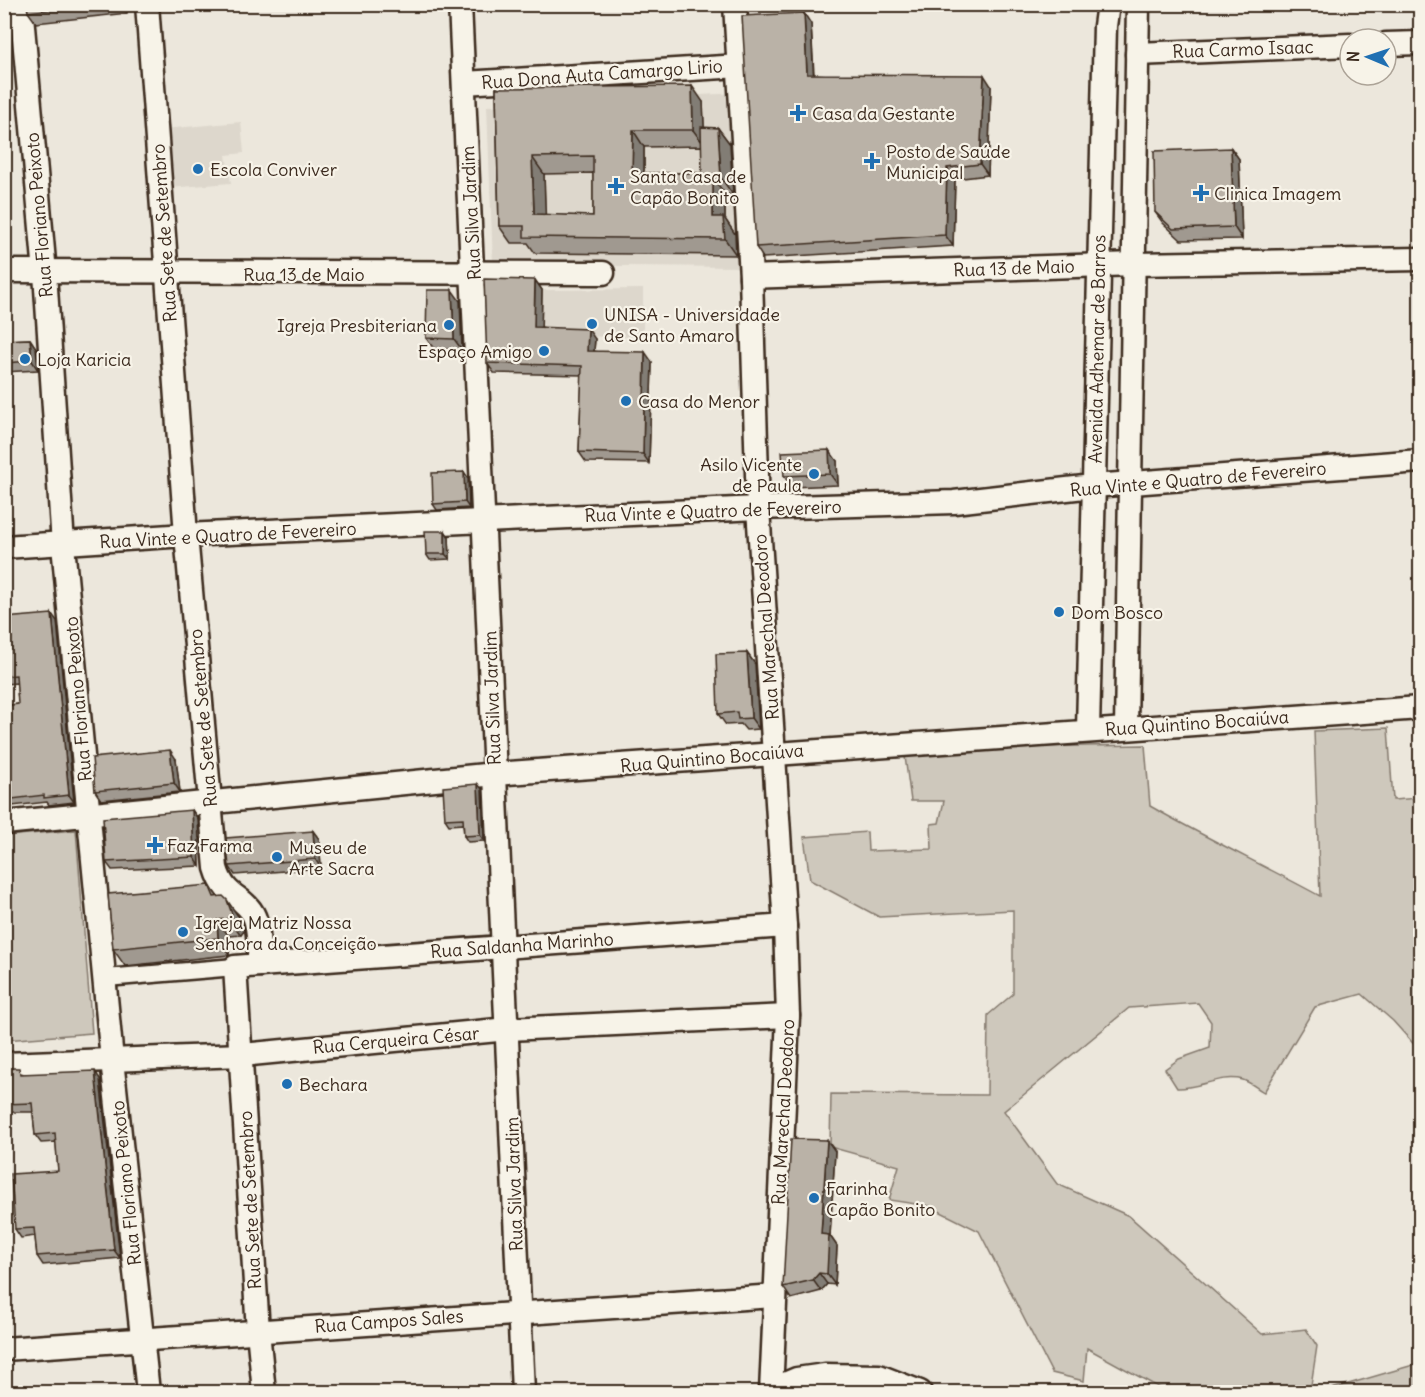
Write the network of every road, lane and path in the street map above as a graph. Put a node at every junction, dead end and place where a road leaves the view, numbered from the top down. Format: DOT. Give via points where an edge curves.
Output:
graph roads {
  1 [pos="21,4"];
  2 [pos="147,4"];
  3 [pos="460,4"];
  4 [pos="735,4"];
  5 [pos="1108,4"];
  6 [pos="1138,4"];
  7 [pos="1420,43"];
  8 [pos="1398,44"];
  9 [pos="1338,46"];
  10 [pos="1137,54"];
  11 [pos="740,66"];
  12 [pos="464,83"];
  13 [pos="1420,259"];
  14 [pos="1135,264"];
  15 [pos="1099,265"];
  16 [pos="4,271"];
  17 [pos="45,273"];
  18 [pos="167,273"];
  19 [pos="603,273"];
  20 [pos="474,274"];
  21 [pos="751,277"];
  22 [pos="1420,461"];
  23 [pos="1130,483"];
  24 [pos="1094,486"];
  25 [pos="758,508"];
  26 [pos="485,522"];
  27 [pos="186,535"];
  28 [pos="63,545"];
  29 [pos="4,547"];
  30 [pos="1420,708"];
  31 [pos="1126,728"];
  32 [pos="1088,730"];
  33 [pos="774,753"];
  34 [pos="495,774"];
  35 [pos="212,803"];
  36 [pos="88,815"];
  37 [pos="4,823"];
  38 [pos="785,926"];
  39 [pos="504,945"];
  40 [pos="260,965"];
  41 [pos="235,967"];
  42 [pos="106,978"];
  43 [pos="788,1016"];
  44 [pos="508,1029"];
  45 [pos="242,1055"];
  46 [pos="112,1060"];
  47 [pos="4,1064"];
  48 [pos="774,1296"];
  49 [pos="520,1311"];
  50 [pos="258,1331"];
  51 [pos="144,1341"];
  52 [pos="4,1349"];
  53 [pos="771,1391"];
  54 [pos="148,1392"];
  55 [pos="264,1392"];
  56 [pos="523,1392"];
  57 [pos="920,1392"];
  1 -- 17 [label="street, Rua Floriano Peixoto"];
  2 -- 18 [label="street, Rua Sete de Setembro"];
  3 -- 12 [label="street, Rua Silva Jardim"];
  4 -- 11 [label="street, Rua Marechal Deodoro"];
  5 -- 15 [label="street, Avenida Adhemar de Barros"];
  6 -- 10 [label="street, Avenida Adhemar de Barros"];
  7 -- 8 [label="street"];
  9 -- 10 [label="street, Rua Carmo Isaac"];
  10 -- 14 [label="street, Avenida Adhemar de Barros"];
  11 -- 12 [label="street, Rua Dona Auta Camargo Lirio"];
  11 -- 21 [label="street, Rua Marechal Deodoro"];
  12 -- 20 [label="street, Rua Silva Jardim"];
  13 -- 14 [label="street, Rua 13 de Maio"];
  14 -- 15 [label="street, Rua 13 de Maio"];
  14 -- 23 [label="street, Avenida Adhemar de Barros"];
  15 -- 21 [label="street, Rua 13 de Maio"];
  15 -- 24 [label="street, Avenida Adhemar de Barros"];
  16 -- 17 [label="street, Rua 13 de Maio"];
  17 -- 18 [label="street, Rua 13 de Maio"];
  17 -- 28 [label="street, Rua Floriano Peixoto"];
  18 -- 20 [label="street, Rua 13 de Maio"];
  18 -- 27 [label="street, Rua Sete de Setembro"];
  19 -- 20 [label="street, Rua 13 de Maio"];
  20 -- 26 [label="street, Rua Silva Jardim"];
  21 -- 25 [label="street, Rua Marechal Deodoro"];
  22 -- 23 [label="street, Rua Vinte e Quatro de Fevereiro"];
  23 -- 24 [label="street, Rua Vinte e Quatro de Fevereiro"];
  23 -- 31 [label="street, Avenida Adhemar de Barros"];
  24 -- 25 [label="street, Rua Vinte e Quatro de Fevereiro" via="954,502"];
  24 -- 32 [label="street, Avenida Adhemar de Barros"];
  25 -- 26 [label="street, Rua Vinte e Quatro de Fevereiro"];
  25 -- 33 [label="street, Rua Marechal Deodoro"];
  26 -- 27 [label="street, Rua Vinte e Quatro de Fevereiro"];
  26 -- 34 [label="street, Rua Silva Jardim"];
  27 -- 28 [label="street, Rua Vinte e Quatro de Fevereiro"];
  27 -- 35 [label="street, Rua Sete de Setembro"];
  28 -- 29 [label="street, Rua Vinte e Quatro de Fevereiro"];
  28 -- 36 [label="street, Rua Floriano Peixoto"];
  30 -- 31 [label="street, Rua Quintino Bocaiúva"];
  31 -- 32 [label="street, Rua Quintino Bocaiúva"];
  32 -- 33 [label="street, Rua Quintino Bocaiúva"];
  33 -- 34 [label="street, Rua Quintino Bocaiúva"];
  33 -- 38 [label="street, Rua Marechal Deodoro"];
  34 -- 35 [label="street, Rua Quintino Bocaiúva"];
  34 -- 39 [label="street, Rua Silva Jardim"];
  35 -- 36 [label="street, Rua Quintino Bocaiúva"];
  35 -- 40 [label="street, Rua Sete de Setembro" via="219,880 254,916"];
  36 -- 37 [label="street, Rua Quintino Bocaiúva"];
  36 -- 42 [label="street, Rua Floriano Peixoto"];
  38 -- 39 [label="street, Rua Saldanha Marinho"];
  38 -- 43 [label="street, Rua Marechal Deodoro"];
  39 -- 40 [label="street, Rua Saldanha Marinho"];
  39 -- 44 [label="street, Rua Silva Jardim"];
  40 -- 41 [label="street"];
  41 -- 42 [label="street"];
  41 -- 45 [label="street, Rua Sete de Setembro"];
  42 -- 46 [label="street, Rua Floriano Peixoto"];
  43 -- 44 [label="street, Rua Cerqueira César"];
  43 -- 48 [label="street, Rua Marechal Deodoro"];
  44 -- 45 [label="street, Rua Cerqueira César"];
  44 -- 49 [label="street, Rua Silva Jardim"];
  45 -- 46 [label="street, Rua Cerqueira César"];
  45 -- 50 [label="street, Rua Sete de Setembro"];
  46 -- 47 [label="street, Rua Cerqueira César"];
  46 -- 51 [label="street, Rua Floriano Peixoto"];
  48 -- 49 [label="street, Rua Campos Sales"];
  48 -- 53 [label="street, Rua Marechal Deodoro"];
  49 -- 50 [label="street, Rua Campos Sales"];
  49 -- 56 [label="street, Rua Silva Jardim"];
  50 -- 51 [label="street, Rua Campos Sales"];
  50 -- 55 [label="street, Rua Sete de Setembro"];
  51 -- 52 [label="street, Rua Campos Sales"];
  51 -- 54 [label="street, Rua Floriano Peixoto"];
  53 -- 57 [label="street" via="796,1379 825,1375 879,1376"];
}
